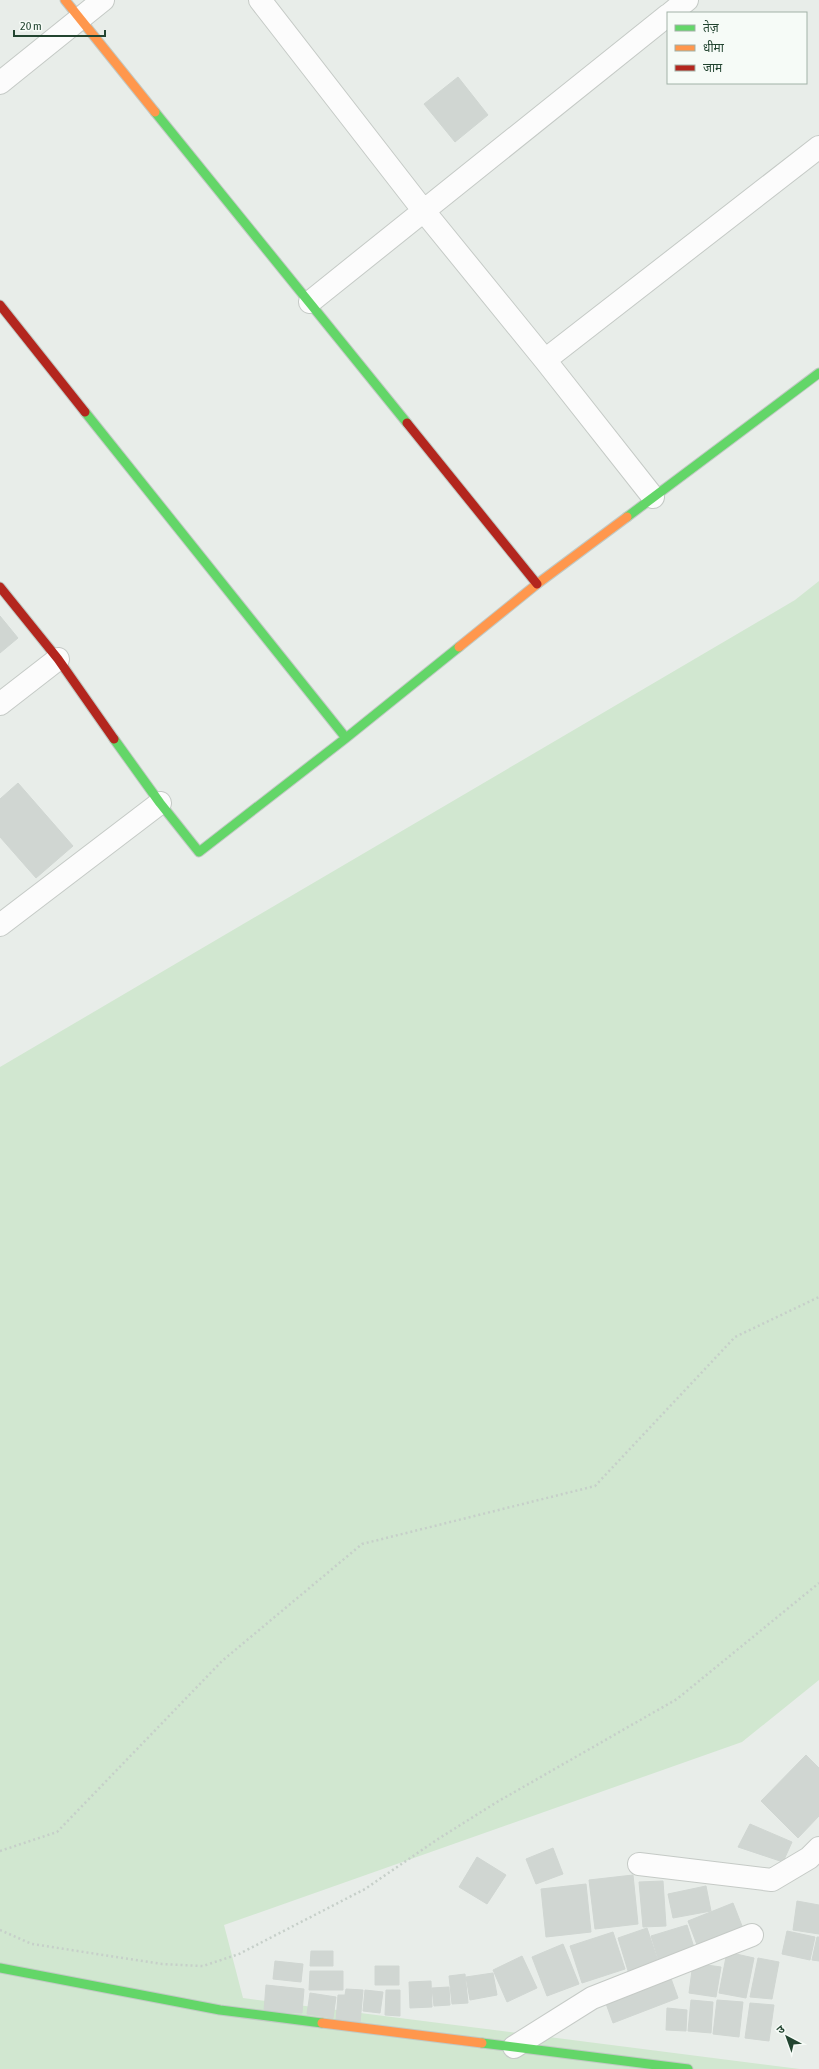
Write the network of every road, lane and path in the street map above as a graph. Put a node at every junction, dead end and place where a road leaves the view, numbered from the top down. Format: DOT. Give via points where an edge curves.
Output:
graph roads {
  1 [pos="66,0"];
  2 [pos="103,0"];
  3 [pos="260,0"];
  4 [pos="687,0"];
  5 [pos="671,12"];
  6 [pos="667,16"];
  7 [pos="80,18"];
  8 [pos="0,83"];
  9 [pos="819,147"];
  10 [pos="423,210"];
  11 [pos="310,302"];
  12 [pos="1,308"];
  13 [pos="546,360"];
  14 [pos="819,373"];
  15 [pos="653,497"];
  16 [pos="537,584"];
  17 [pos="0,587"];
  18 [pos="58,659"];
  19 [pos="0,704"];
  20 [pos="346,738"];
  21 [pos="160,803"];
  22 [pos="0,925"];
  23 [pos="819,1297"];
  24 [pos="819,1583"];
  25 [pos="819,1848"];
  26 [pos="0,1851"];
  27 [pos="640,1864"];
  28 [pos="0,1930"];
  29 [pos="752,1935"];
  30 [pos="0,1968"];
  31 [pos="514,2047"];
  32 [pos="688,2069"];
  1 -- 7 [label="street"];
  2 -- 7 [label="street"];
  3 -- 10 [label="street"];
  4 -- 5 [label="street"];
  6 -- 10 [label="street"];
  7 -- 8 [label="street"];
  7 -- 11 [label="street"];
  9 -- 13 [label="street"];
  10 -- 11 [label="street"];
  10 -- 13 [label="street"];
  11 -- 16 [label="street"];
  12 -- 20 [label="street"];
  13 -- 15 [label="street"];
  14 -- 15 [label="street"];
  15 -- 16 [label="street"];
  16 -- 20 [label="street"];
  17 -- 18 [label="street"];
  18 -- 19 [label="street"];
  18 -- 21 [label="street"];
  20 -- 21 [label="street" via="199,852"];
  21 -- 22 [label="street"];
  23 -- 26 [label="path" via="735,1337 595,1486 362,1544 222,1661 57,1832"];
  24 -- 28 [label="path" via="677,1699 497,1802 365,1889 239,1954 203,1966 162,1964 32,1944"];
  25 -- 27 [label="street" via="809,1858 772,1880"];
  29 -- 31 [label="street" via="592,1998"];
  30 -- 31 [label="street" via="220,2010"];
  31 -- 32 [label="street"];
}
